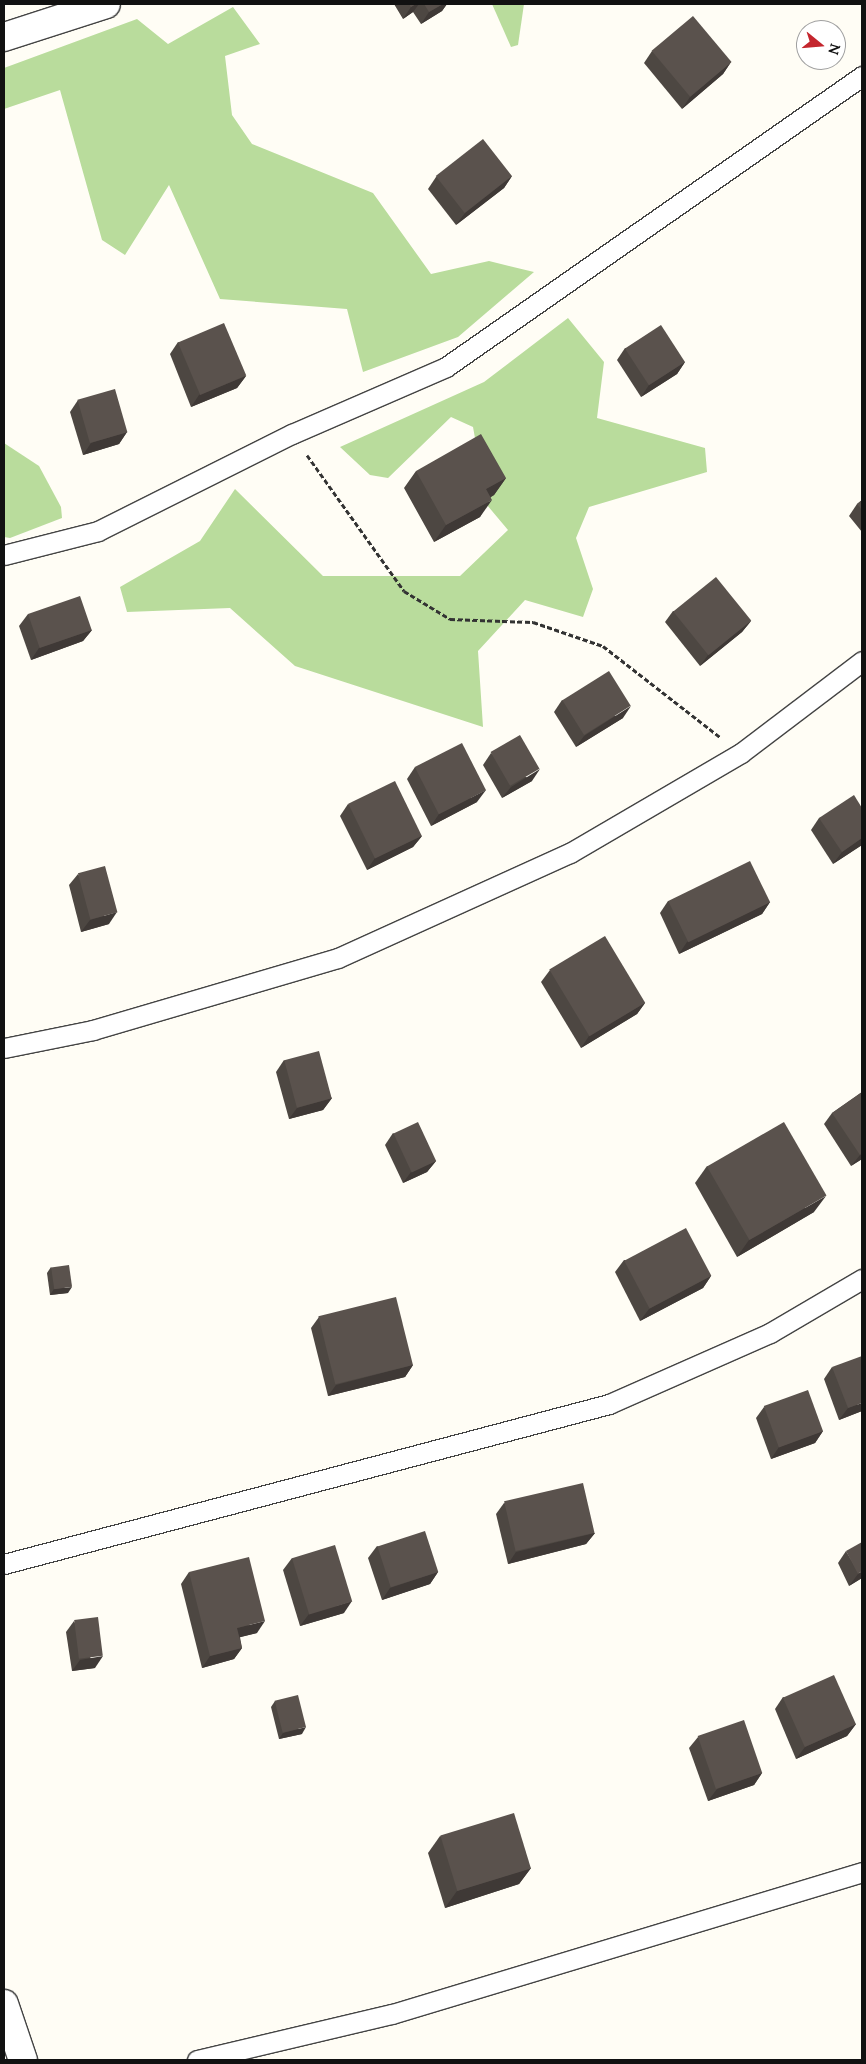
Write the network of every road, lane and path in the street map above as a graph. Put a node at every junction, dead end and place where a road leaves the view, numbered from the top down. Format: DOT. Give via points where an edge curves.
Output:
graph roads {
  1 [pos="106,4"];
  2 [pos="4,37"];
  3 [pos="862,76"];
  4 [pos="292,434"];
  5 [pos="4,555"];
  6 [pos="862,661"];
  7 [pos="741,752"];
  8 [pos="4,1048"];
  9 [pos="862,1279"];
  10 [pos="4,1564"];
  11 [pos="862,1872"];
  12 [pos="4,2004"];
  13 [pos="23,2060"];
  14 [pos="197,2060"];
  1 -- 2 [label="street"];
  3 -- 4 [label="lane" via="446,367"];
  4 -- 5 [label="lane" via="98,531"];
  4 -- 7 [label="path" via="404,591 450,620 533,622 604,646"];
  6 -- 7 [label="lane"];
  7 -- 8 [label="lane" via="570,853 338,958 93,1030"];
  9 -- 10 [label="lane" via="770,1333 609,1404"];
  11 -- 14 [label="lane" via="392,2014"];
  12 -- 13 [label="street"];
}
